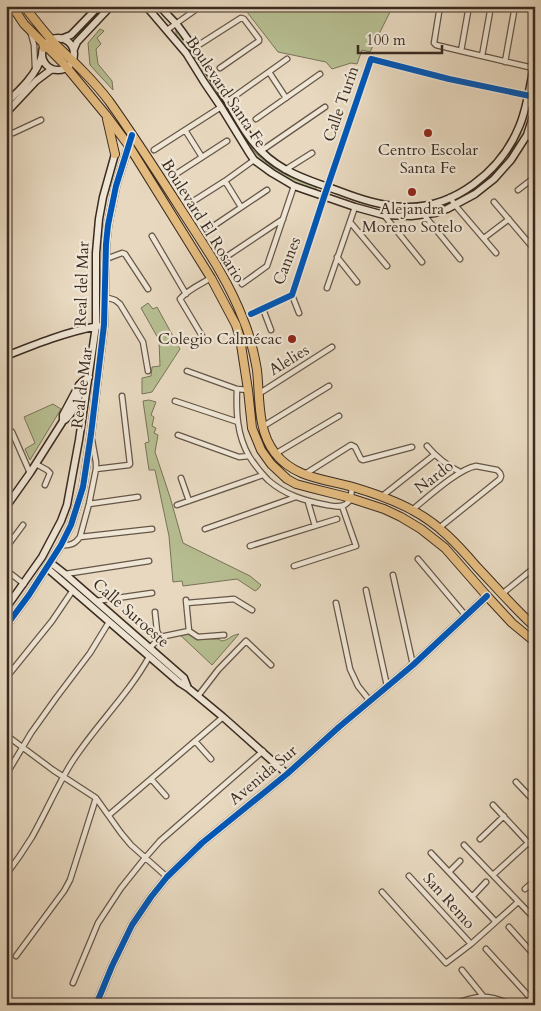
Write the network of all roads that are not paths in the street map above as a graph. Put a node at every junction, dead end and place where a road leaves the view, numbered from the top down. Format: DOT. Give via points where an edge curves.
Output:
graph roads {
  1 [pos="12,6"];
  2 [pos="24,6"];
  3 [pos="98,6"];
  4 [pos="112,6"];
  5 [pos="146,6"];
  6 [pos="160,6"];
  7 [pos="440,6"];
  8 [pos="469,6"];
  9 [pos="491,6"];
  10 [pos="515,6"];
  11 [pos="199,7"];
  12 [pos="165,9"];
  13 [pos="92,13"];
  14 [pos="99,20"];
  15 [pos="176,24"];
  16 [pos="29,30"];
  17 [pos="167,30"];
  18 [pos="54,38"];
  19 [pos="43,47"];
  20 [pos="194,48"];
  21 [pos="461,51"];
  22 [pos="74,54"];
  23 [pos="482,56"];
  24 [pos="287,60"];
  25 [pos="535,60"];
  26 [pos="505,62"];
  27 [pos="220,68"];
  28 [pos="533,68"];
  29 [pos="60,69"];
  30 [pos="34,72"];
  31 [pos="269,72"];
  32 [pos="320,74"];
  33 [pos="212,77"];
  34 [pos="204,82"];
  35 [pos="531,97"];
  36 [pos="286,98"];
  37 [pos="228,101"];
  38 [pos="6,102"];
  39 [pos="221,107"];
  40 [pos="325,107"];
  41 [pos="535,110"];
  42 [pos="6,113"];
  43 [pos="106,115"];
  44 [pos="256,119"];
  45 [pos="41,120"];
  46 [pos="186,130"];
  47 [pos="245,131"];
  48 [pos="6,133"];
  49 [pos="132,135"];
  50 [pos="527,135"];
  51 [pos="238,136"];
  52 [pos="227,141"];
  53 [pos="535,144"];
  54 [pos="129,146"];
  55 [pos="154,150"];
  56 [pos="261,151"];
  57 [pos="312,153"];
  58 [pos="115,154"];
  59 [pos="202,156"];
  60 [pos="254,160"];
  61 [pos="285,170"];
  62 [pos="173,176"];
  63 [pos="535,177"];
  64 [pos="225,181"];
  65 [pos="294,186"];
  66 [pos="328,187"];
  67 [pos="267,190"];
  68 [pos="518,190"];
  69 [pos="324,197"];
  70 [pos="450,198"];
  71 [pos="192,202"];
  72 [pos="494,202"];
  73 [pos="455,205"];
  74 [pos="241,207"];
  75 [pos="354,207"];
  76 [pos="384,215"];
  77 [pos="424,215"];
  78 [pos="283,219"];
  79 [pos="509,219"];
  80 [pos="350,222"];
  81 [pos="209,229"];
  82 [pos="152,236"];
  83 [pos="484,238"];
  84 [pos="534,249"];
  85 [pos="496,253"];
  86 [pos="226,256"];
  87 [pos="337,257"];
  88 [pos="460,259"];
  89 [pos="106,260"];
  90 [pos="422,262"];
  91 [pos="387,266"];
  92 [pos="211,278"];
  93 [pos="357,282"];
  94 [pos="242,284"];
  95 [pos="327,288"];
  96 [pos="148,289"];
  97 [pos="186,294"];
  98 [pos="292,295"];
  99 [pos="105,297"];
  100 [pos="263,309"];
  101 [pos="299,313"];
  102 [pos="251,314"];
  103 [pos="104,325"];
  104 [pos="96,326"];
  105 [pos="271,330"];
  106 [pos="205,341"];
  107 [pos="332,347"];
  108 [pos="6,356"];
  109 [pos="148,371"];
  110 [pos="187,371"];
  111 [pos="97,378"];
  112 [pos="87,382"];
  113 [pos="329,386"];
  114 [pos="236,388"];
  115 [pos="248,390"];
  116 [pos="260,393"];
  117 [pos="122,396"];
  118 [pos="176,401"];
  119 [pos="338,416"];
  120 [pos="238,422"];
  121 [pos="262,427"];
  122 [pos="12,432"];
  123 [pos="91,434"];
  124 [pos="178,435"];
  125 [pos="427,446"];
  126 [pos="412,447"];
  127 [pos="275,454"];
  128 [pos="434,455"];
  129 [pos="249,456"];
  130 [pos="36,464"];
  131 [pos="96,469"];
  132 [pos="460,472"];
  133 [pos="30,473"];
  134 [pos="263,475"];
  135 [pos="304,475"];
  136 [pos="181,478"];
  137 [pos="45,485"];
  138 [pos="352,487"];
  139 [pos="6,496"];
  140 [pos="138,496"];
  141 [pos="296,497"];
  142 [pos="381,497"];
  143 [pos="351,498"];
  144 [pos="189,501"];
  145 [pos="308,502"];
  146 [pos="89,504"];
  147 [pos="177,505"];
  148 [pos="8,506"];
  149 [pos="342,506"];
  150 [pos="412,510"];
  151 [pos="337,519"];
  152 [pos="23,525"];
  153 [pos="315,526"];
  154 [pos="439,528"];
  155 [pos="152,529"];
  156 [pos="206,529"];
  157 [pos="80,537"];
  158 [pos="61,545"];
  159 [pos="250,546"];
  160 [pos="6,548"];
  161 [pos="418,559"];
  162 [pos="149,561"];
  163 [pos="49,565"];
  164 [pos="294,566"];
  165 [pos="535,567"];
  166 [pos="6,570"];
  167 [pos="65,574"];
  168 [pos="392,575"];
  169 [pos="24,584"];
  170 [pos="73,590"];
  171 [pos="366,590"];
  172 [pos="152,593"];
  173 [pos="502,594"];
  174 [pos="487,596"];
  175 [pos="96,601"];
  176 [pos="336,604"];
  177 [pos="6,608"];
  178 [pos="252,610"];
  179 [pos="155,612"];
  180 [pos="466,616"];
  181 [pos="109,622"];
  182 [pos="6,626"];
  183 [pos="535,627"];
  184 [pos="189,632"];
  185 [pos="224,635"];
  186 [pos="160,637"];
  187 [pos="535,642"];
  188 [pos="150,648"];
  189 [pos="149,657"];
  190 [pos="271,665"];
  191 [pos="413,665"];
  192 [pos="6,678"];
  193 [pos="387,686"];
  194 [pos="188,688"];
  195 [pos="198,696"];
  196 [pos="370,701"];
  197 [pos="223,717"];
  198 [pos="6,736"];
  199 [pos="196,741"];
  200 [pos="22,747"];
  201 [pos="263,751"];
  202 [pos="211,759"];
  203 [pos="287,774"];
  204 [pos="6,775"];
  205 [pos="63,777"];
  206 [pos="152,779"];
  207 [pos="516,782"];
  208 [pos="166,796"];
  209 [pos="96,798"];
  210 [pos="535,802"];
  211 [pos="493,805"];
  212 [pos="109,815"];
  213 [pos="504,816"];
  214 [pos="480,839"];
  215 [pos="528,842"];
  216 [pos="464,845"];
  217 [pos="535,850"];
  218 [pos="432,853"];
  219 [pos="144,858"];
  220 [pos="460,861"];
  221 [pos="449,872"];
  222 [pos="6,875"];
  223 [pos="492,875"];
  224 [pos="409,876"];
  225 [pos="167,877"];
  226 [pos="535,880"];
  227 [pos="486,882"];
  228 [pos="525,889"];
  229 [pos="382,892"];
  230 [pos="472,897"];
  231 [pos="518,902"];
  232 [pos="535,919"];
  233 [pos="495,921"];
  234 [pos="509,927"];
  235 [pos="471,944"];
  236 [pos="486,949"];
  237 [pos="16,956"];
  238 [pos="535,956"];
  239 [pos="462,970"];
  240 [pos="73,983"];
  241 [pos="483,996"];
  242 [pos="535,1004"];
  243 [pos="96,1005"];
  244 [pos="452,1005"];
  245 [pos="512,1005"];
  1 -- 16 [label="main road, Boulevard El Rosario"];
  2 -- 18 [label="main road, Boulevard El Rosario"];
  3 -- 13 [label="street"];
  4 -- 14 [label="street"];
  5 -- 17 [label="street, Boulevard Santa Fe"];
  6 -- 12 [label="street, Boulevard Santa Fe"];
  7 -- 21 [label="street" via="434,43"];
  8 -- 21 [label="street"];
  9 -- 23 [label="street"];
  10 -- 26 [label="street"];
  11 -- 15 [label="street"];
  12 -- 15 [label="street, Boulevard Santa Fe"];
  13 -- 14 [label="street"];
  13 -- 18 [label="street" via="71,35"];
  14 -- 22 [label="street" via="77,42"];
  15 -- 17 [label="street"];
  15 -- 20 [label="street, Boulevard Santa Fe"];
  16 -- 19 [label="main road, Boulevard El Rosario"];
  16 -- 30 [label="street, Boulevard El Rosario" via="34,45"];
  17 -- 34 [label="street, Boulevard Santa Fe"];
  18 -- 19 [label="street"];
  18 -- 22 [label="main road, Boulevard El Rosario"];
  19 -- 29 [label="main road, Boulevard El Rosario"];
  19 -- 29 [label="street" via="45,63"];
  19 -- 30 [label="street" via="39,66"];
  20 -- 27 [label="street" via="244,19 259,41"];
  20 -- 33 [label="street, Boulevard Santa Fe"];
  21 -- 23 [label="street"];
  22 -- 29 [label="street"];
  22 -- 49 [label="main road, Boulevard El Rosario"];
  23 -- 26 [label="street"];
  24 -- 31 [label="street"];
  25 -- 28 [label="street, Boulevard Santa Fe"];
  26 -- 28 [label="street"];
  28 -- 35 [label="street, Boulevard Santa Fe"];
  29 -- 42 [label="street" via="36,81"];
  29 -- 43 [label="main road, Boulevard El Rosario" via="73,75"];
  30 -- 38 [label="street"];
  31 -- 36 [label="street"];
  31 -- 37 [label="street"];
  32 -- 36 [label="street"];
  33 -- 34 [label="street"];
  33 -- 37 [label="street, Boulevard Santa Fe"];
  34 -- 39 [label="street, Boulevard Santa Fe"];
  35 -- 66 [label="street, Calle Turín" via="371,59"];
  35 -- 70 [label="street, Boulevard Santa Fe" via="517,133 500,159 481,178"];
  36 -- 44 [label="street"];
  37 -- 47 [label="street, Boulevard Santa Fe"];
  39 -- 46 [label="street"];
  39 -- 51 [label="street, Boulevard Santa Fe"];
  40 -- 56 [label="street"];
  41 -- 50 [label="street, Boulevard Santa Fe"];
  43 -- 54 [label="main road, Boulevard El Rosario"];
  43 -- 58 [label="main road"];
  45 -- 48 [label="street"];
  46 -- 55 [label="street"];
  46 -- 59 [label="street"];
  47 -- 51 [label="street"];
  47 -- 56 [label="street, Boulevard Santa Fe"];
  49 -- 54 [label="street, Real de Mar"];
  49 -- 116 [label="main road, Boulevard El Rosario" via="231,291 250,340"];
  50 -- 53 [label="street"];
  50 -- 73 [label="street, Boulevard Santa Fe" via="494,179"];
  51 -- 60 [label="street, Boulevard Santa Fe"];
  52 -- 59 [label="street"];
  54 -- 89 [label="street, Real de Mar" via="111,210"];
  54 -- 92 [label="main road, Boulevard El Rosario"];
  56 -- 61 [label="street, Boulevard Santa Fe"];
  57 -- 61 [label="street"];
  58 -- 104 [label="street, Real del Mar" via="99,219"];
  59 -- 62 [label="street"];
  60 -- 64 [label="street"];
  60 -- 65 [label="street, Boulevard Santa Fe"];
  61 -- 66 [label="street, Boulevard Santa Fe"];
  63 -- 68 [label="street"];
  64 -- 71 [label="street"];
  64 -- 74 [label="street"];
  65 -- 69 [label="street, Boulevard Santa Fe"];
  65 -- 78 [label="street"];
  66 -- 69 [label="street, Calle Turín"];
  66 -- 70 [label="street, Boulevard Santa Fe" via="369,201 397,206 425,205"];
  67 -- 74 [label="street"];
  69 -- 75 [label="street, Boulevard Santa Fe"];
  69 -- 98 [label="street, Cannes"];
  70 -- 73 [label="street"];
  72 -- 79 [label="street"];
  73 -- 77 [label="street, Boulevard Santa Fe"];
  73 -- 83 [label="street"];
  74 -- 81 [label="street"];
  75 -- 76 [label="street, Boulevard Santa Fe"];
  75 -- 80 [label="street"];
  76 -- 77 [label="street, Boulevard Santa Fe"];
  76 -- 90 [label="street"];
  77 -- 88 [label="street"];
  78 -- 86 [label="street"];
  78 -- 94 [label="street" via="268,266"];
  79 -- 83 [label="street"];
  79 -- 84 [label="street"];
  80 -- 87 [label="street"];
  80 -- 91 [label="street"];
  82 -- 97 [label="street"];
  83 -- 85 [label="street"];
  87 -- 93 [label="street"];
  87 -- 95 [label="street"];
  89 -- 96 [label="street" via="125,254"];
  89 -- 99 [label="street, Real de Mar"];
  92 -- 97 [label="street"];
  92 -- 115 [label="main road, Boulevard El Rosario" via="236,325"];
  97 -- 106 [label="street" via="180,301"];
  98 -- 100 [label="street, Cannes"];
  98 -- 101 [label="street, Cannes"];
  99 -- 103 [label="street, Real de Mar"];
  99 -- 109 [label="street" via="120,304 143,342"];
  100 -- 102 [label="street, Cannes"];
  100 -- 105 [label="street"];
  103 -- 104 [label="street"];
  103 -- 111 [label="street, Real de Mar"];
  104 -- 108 [label="street"];
  104 -- 112 [label="street, Real del Mar"];
  107 -- 116 [label="street, Alelies"];
  110 -- 114 [label="street"];
  111 -- 112 [label="street"];
  111 -- 123 [label="street, Real de Mar"];
  112 -- 130 [label="street" via="79,386 63,421"];
  112 -- 169 [label="street, Real del Mar" via="67,505 53,537"];
  113 -- 121 [label="street"];
  114 -- 115 [label="street"];
  114 -- 120 [label="street"];
  115 -- 143 [label="main road, Boulevard El Rosario" via="255,436 271,464 296,484"];
  116 -- 121 [label="main road, Boulevard El Rosario"];
  117 -- 131 [label="street" via="130,465"];
  118 -- 120 [label="street"];
  119 -- 127 [label="street"];
  120 -- 129 [label="street"];
  121 -- 127 [label="main road, Boulevard El Rosario"];
  122 -- 133 [label="street"];
  123 -- 131 [label="street"];
  123 -- 158 [label="street, Real de Mar" via="83,487"];
  124 -- 129 [label="street" via="239,457"];
  125 -- 128 [label="street"];
  126 -- 135 [label="street" via="363,460 351,445"];
  127 -- 135 [label="main road, Boulevard El Rosario"];
  128 -- 132 [label="street"];
  128 -- 142 [label="street"];
  129 -- 134 [label="street"];
  130 -- 133 [label="street"];
  130 -- 137 [label="street" via="50,473"];
  131 -- 146 [label="street"];
  132 -- 150 [label="street, Nardo"];
  132 -- 154 [label="street, Nardo" via="476,466 497,470 500,479"];
  133 -- 148 [label="street"];
  134 -- 141 [label="street"];
  134 -- 144 [label="street"];
  135 -- 138 [label="main road, Boulevard El Rosario"];
  136 -- 144 [label="street"];
  138 -- 142 [label="main road, Boulevard El Rosario"];
  138 -- 143 [label="street"];
  139 -- 148 [label="street"];
  140 -- 146 [label="street"];
  141 -- 145 [label="street"];
  141 -- 156 [label="street"];
  142 -- 150 [label="main road, Boulevard El Rosario"];
  143 -- 149 [label="street"];
  143 -- 174 [label="main road, Boulevard El Rosario" via="402,516 433,537"];
  144 -- 147 [label="street"];
  145 -- 149 [label="street"];
  145 -- 153 [label="street"];
  146 -- 157 [label="street"];
  149 -- 164 [label="street" via="356,546"];
  150 -- 154 [label="main road, Boulevard El Rosario"];
  151 -- 153 [label="street"];
  152 -- 160 [label="street"];
  153 -- 159 [label="street"];
  154 -- 173 [label="main road, Boulevard El Rosario"];
  155 -- 157 [label="street"];
  157 -- 158 [label="street" via="71,545"];
  158 -- 163 [label="street, Real de Mar"];
  161 -- 180 [label="street"];
  162 -- 167 [label="street"];
  163 -- 167 [label="street, Calle Suroeste"];
  163 -- 170 [label="street, Calle Suroeste"];
  163 -- 182 [label="street, Real de Mar"];
  165 -- 173 [label="street"];
  166 -- 169 [label="street"];
  167 -- 175 [label="street, Calle Suroeste"];
  168 -- 191 [label="street"];
  169 -- 177 [label="street, Real del Mar"];
  170 -- 181 [label="street, Calle Suroeste"];
  170 -- 192 [label="street"];
  171 -- 193 [label="street"];
  172 -- 175 [label="street"];
  173 -- 183 [label="main road, Boulevard El Rosario"];
  174 -- 180 [label="street, Avenida Sur"];
  174 -- 187 [label="main road, Boulevard El Rosario"];
  175 -- 188 [label="street, Calle Suroeste"];
  176 -- 196 [label="street" via="353,678"];
  178 -- 184 [label="street" via="234,599 186,601"];
  179 -- 186 [label="street"];
  180 -- 191 [label="street, Avenida Sur"];
  181 -- 189 [label="street, Calle Suroeste"];
  181 -- 200 [label="street"];
  184 -- 185 [label="street" via="198,637"];
  184 -- 186 [label="street"];
  186 -- 188 [label="street"];
  188 -- 194 [label="street, Calle Suroeste" via="184,678"];
  189 -- 194 [label="street, Calle Suroeste"];
  189 -- 205 [label="street"];
  190 -- 195 [label="street" via="246,641"];
  191 -- 193 [label="street, Avenida Sur"];
  193 -- 196 [label="street, Avenida Sur"];
  194 -- 195 [label="street, Calle Suroeste"];
  195 -- 197 [label="street, Calle Suroeste"];
  196 -- 203 [label="street, Avenida Sur"];
  197 -- 199 [label="street"];
  197 -- 201 [label="street, Calle Suroeste"];
  198 -- 200 [label="street"];
  199 -- 202 [label="street"];
  199 -- 206 [label="street"];
  200 -- 204 [label="street"];
  200 -- 205 [label="street"];
  201 -- 203 [label="street, Calle Suroeste"];
  201 -- 219 [label="street"];
  203 -- 225 [label="street, Avenida Sur" via="202,843"];
  205 -- 209 [label="street"];
  205 -- 222 [label="street" via="32,837"];
  206 -- 208 [label="street"];
  206 -- 212 [label="street"];
  207 -- 210 [label="street"];
  209 -- 212 [label="street"];
  209 -- 237 [label="street" via="70,880"];
  211 -- 213 [label="street"];
  212 -- 219 [label="street"];
  213 -- 214 [label="street"];
  213 -- 215 [label="street"];
  215 -- 217 [label="street"];
  215 -- 223 [label="street"];
  216 -- 223 [label="street"];
  218 -- 221 [label="street"];
  219 -- 225 [label="street"];
  219 -- 240 [label="street" via="98,923"];
  220 -- 221 [label="street"];
  221 -- 230 [label="street"];
  223 -- 231 [label="street"];
  224 -- 235 [label="street, San Remo"];
  225 -- 243 [label="street, Avenida Sur" via="132,925"];
  226 -- 228 [label="street"];
  227 -- 230 [label="street"];
  229 -- 235 [label="street" via="446,963"];
  230 -- 233 [label="street"];
  231 -- 232 [label="street"];
  231 -- 233 [label="street"];
  233 -- 235 [label="street"];
  234 -- 238 [label="street"];
  236 -- 242 [label="street"];
  239 -- 241 [label="street"];
  241 -- 244 [label="street"];
  241 -- 245 [label="street" via="498,998"];
}
